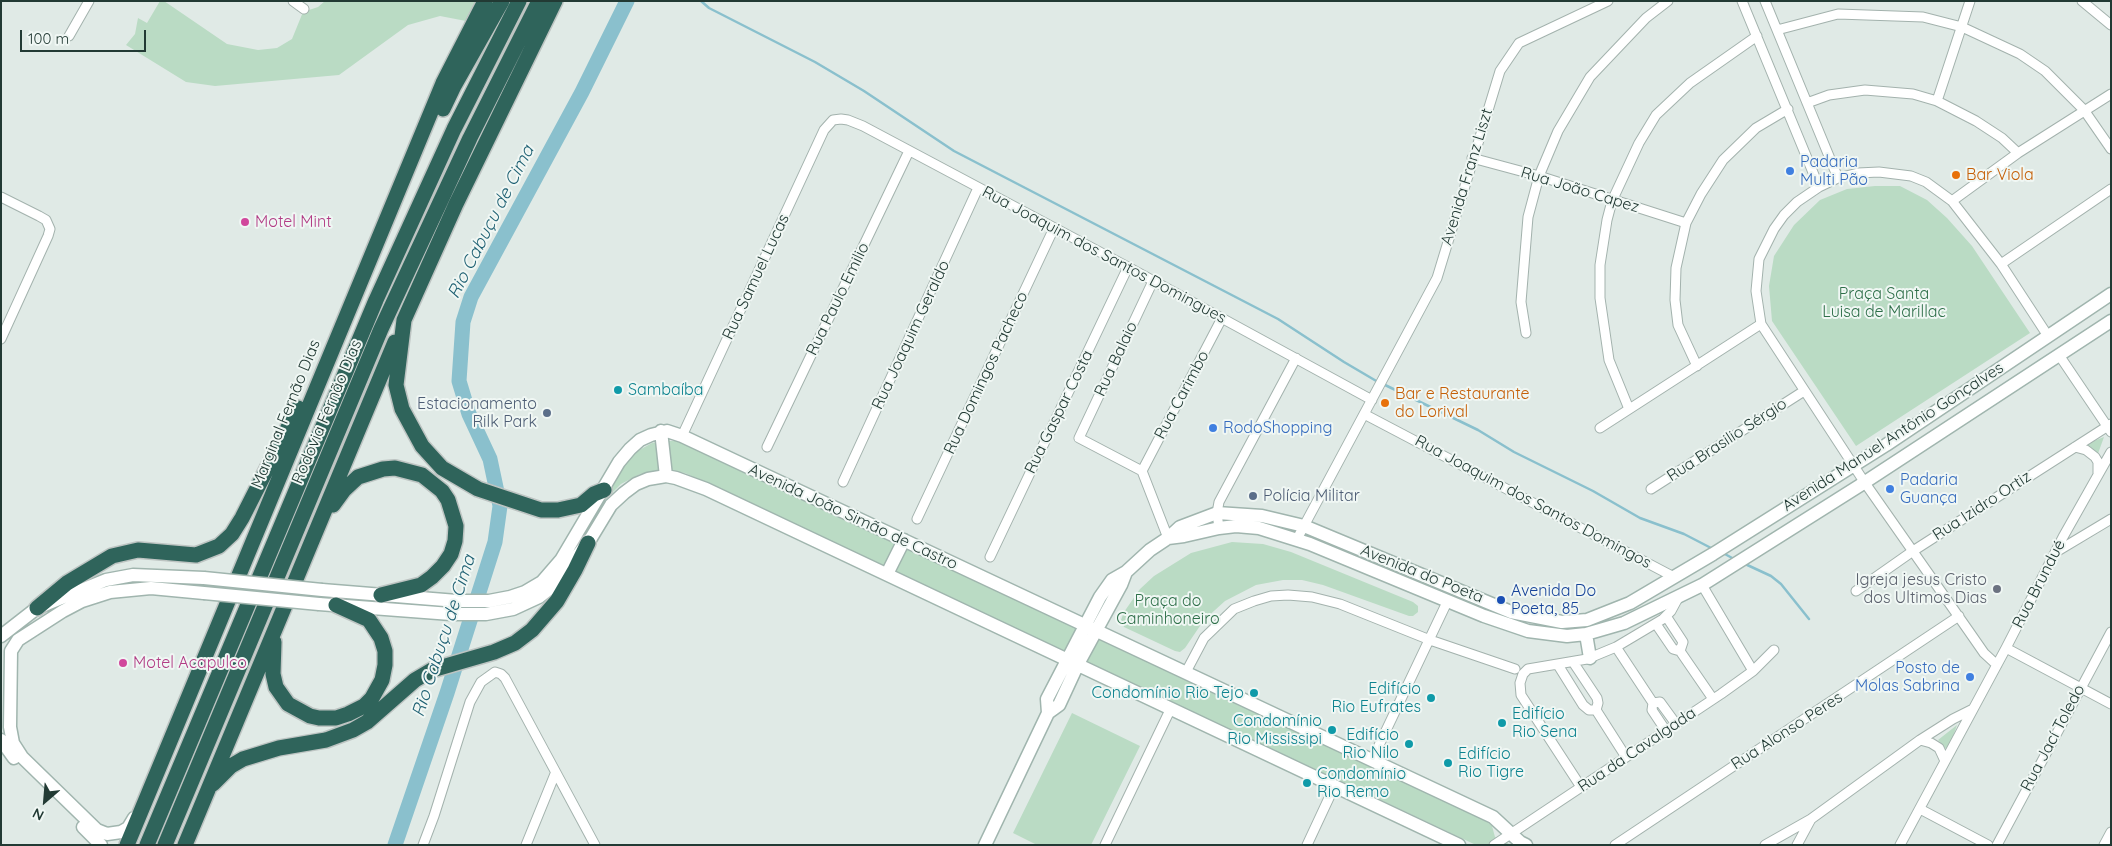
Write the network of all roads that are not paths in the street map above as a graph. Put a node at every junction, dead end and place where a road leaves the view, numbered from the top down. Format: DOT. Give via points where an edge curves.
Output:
graph roads {
  1 [pos="89,1"];
  2 [pos="293,1"];
  3 [pos="485,1"];
  4 [pos="502,1"];
  5 [pos="519,1"];
  6 [pos="539,1"];
  7 [pos="555,1"];
  8 [pos="1608,1"];
  9 [pos="1742,1"];
  10 [pos="1765,1"];
  11 [pos="1970,1"];
  12 [pos="2082,1"];
  13 [pos="1664,2"];
  14 [pos="304,9"];
  15 [pos="2111,25"];
  16 [pos="1962,27"];
  17 [pos="1777,30"];
  18 [pos="69,36"];
  19 [pos="1757,36"];
  20 [pos="2111,94"];
  21 [pos="1807,102"];
  22 [pos="1937,102"];
  23 [pos="1788,109"];
  24 [pos="2084,110"];
  25 [pos="832,120"];
  26 [pos="2111,149"];
  27 [pos="909,151"];
  28 [pos="2018,153"];
  29 [pos="1472,158"];
  30 [pos="413,159"];
  31 [pos="1539,176"];
  32 [pos="1838,178"];
  33 [pos="1819,187"];
  34 [pos="978,188"];
  35 [pos="2111,189"];
  36 [pos="1,197"];
  37 [pos="1612,201"];
  38 [pos="1952,201"];
  39 [pos="1686,223"];
  40 [pos="1054,228"];
  41 [pos="2001,264"];
  42 [pos="1128,267"];
  43 [pos="1153,280"];
  44 [pos="2111,294"];
  45 [pos="1222,318"];
  46 [pos="404,320"];
  47 [pos="2111,321"];
  48 [pos="1761,324"];
  49 [pos="1526,333"];
  50 [pos="2048,336"];
  51 [pos="1,339"];
  52 [pos="2059,355"];
  53 [pos="1296,358"];
  54 [pos="1697,366"];
  55 [pos="320,377"];
  56 [pos="1804,391"];
  57 [pos="1373,397"];
  58 [pos="1629,409"];
  59 [pos="1364,414"];
  60 [pos="2110,427"];
  61 [pos="1600,428"];
  62 [pos="661,431"];
  63 [pos="682,436"];
  64 [pos="767,447"];
  65 [pos="2075,447"];
  66 [pos="2111,452"];
  67 [pos="1854,465"];
  68 [pos="1142,471"];
  69 [pos="2098,474"];
  70 [pos="666,476"];
  71 [pos="843,482"];
  72 [pos="1865,483"];
  73 [pos="1651,489"];
  74 [pos="604,490"];
  75 [pos="1217,513"];
  76 [pos="917,519"];
  77 [pos="2111,519"];
  78 [pos="2072,521"];
  79 [pos="1759,524"];
  80 [pos="318,526"];
  81 [pos="1304,526"];
  82 [pos="1219,528"];
  83 [pos="2083,536"];
  84 [pos="1168,538"];
  85 [pos="1297,539"];
  86 [pos="904,540"];
  87 [pos="588,542"];
  88 [pos="1771,542"];
  89 [pos="1913,551"];
  90 [pos="2056,552"];
  91 [pos="990,557"];
  92 [pos="887,574"];
  93 [pos="1674,577"];
  94 [pos="1702,586"];
  95 [pos="1856,591"];
  96 [pos="381,595"];
  97 [pos="1678,598"];
  98 [pos="1448,600"];
  99 [pos="336,605"];
  100 [pos="37,608"];
  101 [pos="1666,616"];
  102 [pos="1958,616"];
  103 [pos="1656,624"];
  104 [pos="276,625"];
  105 [pos="1090,627"];
  106 [pos="2111,632"];
  107 [pos="1586,634"];
  108 [pos="1,636"];
  109 [pos="1430,640"];
  110 [pos="1616,647"];
  111 [pos="2006,648"];
  112 [pos="1774,650"];
  113 [pos="1680,651"];
  114 [pos="1590,658"];
  115 [pos="1072,662"];
  116 [pos="1573,662"];
  117 [pos="1558,665"];
  118 [pos="1997,665"];
  119 [pos="1516,669"];
  120 [pos="1753,671"];
  121 [pos="1186,672"];
  122 [pos="10,681"];
  123 [pos="2080,688"];
  124 [pos="1,691"];
  125 [pos="1713,699"];
  126 [pos="1653,703"];
  127 [pos="2111,704"];
  128 [pos="1172,708"];
  129 [pos="1973,709"];
  130 [pos="1596,710"];
  131 [pos="1676,724"];
  132 [pos="1666,731"];
  133 [pos="172,738"];
  134 [pos="1,740"];
  135 [pos="1920,740"];
  136 [pos="1626,757"];
  137 [pos="1372,760"];
  138 [pos="1945,760"];
  139 [pos="556,774"];
  140 [pos="1335,785"];
  141 [pos="1581,787"];
  142 [pos="206,793"];
  143 [pos="145,801"];
  144 [pos="1920,809"];
  145 [pos="1811,818"];
  146 [pos="1787,832"];
  147 [pos="2111,832"];
  148 [pos="1511,833"];
  149 [pos="990,843"];
  150 [pos="1798,843"];
  151 [pos="101,845"];
  152 [pos="127,845"];
  153 [pos="147,845"];
  154 [pos="165,845"];
  155 [pos="185,845"];
  156 [pos="423,845"];
  157 [pos="526,845"];
  158 [pos="594,845"];
  159 [pos="1105,845"];
  160 [pos="1307,845"];
  161 [pos="1460,845"];
  162 [pos="1494,845"];
  163 [pos="1526,845"];
  164 [pos="1615,845"];
  165 [pos="1765,845"];
  166 [pos="1900,845"];
  167 [pos="1988,845"];
  168 [pos="1997,845"];
  169 [pos="2104,845"];
  1 -- 18 [label="street"];
  2 -- 14 [label="street"];
  3 -- 30 [label="highway, Marginal Fernão Dias" via="443,83"];
  4 -- 30 [label="highway" via="454,86 430,138"];
  5 -- 153 [label="highway, Rodovia Fernão Dias" via="454,129 376,300"];
  6 -- 154 [label="highway, Rodovia Fernão Dias" via="470,138 381,328"];
  7 -- 46 [label="highway" via="456,204"];
  8 -- 29 [label="street, Avenida Franz Liszt" via="1519,43 1500,71"];
  9 -- 19 [label="street"];
  10 -- 17 [label="street"];
  11 -- 16 [label="street"];
  12 -- 15 [label="street"];
  13 -- 31 [label="street" via="1590,77 1558,131"];
  16 -- 17 [label="street" via="1923,17 1838,14"];
  16 -- 22 [label="street"];
  16 -- 24 [label="street" via="2020,54 2045,71"];
  17 -- 21 [label="street"];
  19 -- 23 [label="street"];
  19 -- 37 [label="street" via="1690,83 1656,115"];
  20 -- 24 [label="street"];
  21 -- 22 [label="street" via="1865,90 1913,94"];
  21 -- 32 [label="street"];
  22 -- 28 [label="street" via="1989,129"];
  23 -- 33 [label="street"];
  23 -- 39 [label="street" via="1756,128 1723,160"];
  24 -- 26 [label="street"];
  24 -- 28 [label="street"];
  25 -- 27 [label="street, Rua Joaquim dos Santos Domingues" via="848,120"];
  25 -- 63 [label="street, Rua Samuel Lucas" via="824,130"];
  27 -- 34 [label="street, Rua Joaquim dos Santos Domingues"];
  27 -- 64 [label="street, Rua Paulo Emilio"];
  28 -- 38 [label="street"];
  29 -- 31 [label="street, Rua João Capez"];
  29 -- 57 [label="street, Avenida Franz Liszt" via="1436,278"];
  30 -- 55 [label="highway, Marginal Fernão Dias"];
  31 -- 37 [label="street, Rua João Capez"];
  31 -- 49 [label="street" via="1528,216 1524,249 1521,302"];
  32 -- 33 [label="street"];
  32 -- 38 [label="street" via="1858,173 1895,173 1926,182"];
  33 -- 48 [label="street" via="1784,216 1760,259 1756,291"];
  34 -- 40 [label="street, Rua Joaquim dos Santos Domingues"];
  34 -- 71 [label="street, Rua Joaquim Geraldo"];
  35 -- 41 [label="street"];
  36 -- 51 [label="street" via="46,220 50,229"];
  37 -- 39 [label="street, Rua João Capez"];
  37 -- 58 [label="street" via="1600,265 1600,298 1609,360"];
  38 -- 41 [label="street"];
  39 -- 54 [label="street" via="1676,268 1675,300 1678,325"];
  40 -- 42 [label="street, Rua Joaquim dos Santos Domingues"];
  40 -- 76 [label="street, Rua Domingos Pacheco"];
  41 -- 50 [label="street"];
  42 -- 43 [label="street, Rua Joaquim dos Santos Domingues"];
  42 -- 91 [label="street, Rua Gaspar Costa"];
  43 -- 45 [label="street, Rua Joaquim dos Santos Domingues"];
  43 -- 68 [label="street, Rua Balaio" via="1079,438"];
  44 -- 50 [label="main road, Avenida Manuel Antônio Gonçalves"];
  45 -- 53 [label="street, Rua Joaquim dos Santos Domingues"];
  45 -- 68 [label="street, Rua Carimbo"];
  46 -- 74 [label="highway" via="396,385 412,431 432,458 455,477 478,489 541,510 580,506"];
  46 -- 80 [label="highway"];
  47 -- 52 [label="main road, Avenida Manuel Antônio Gonçalves"];
  48 -- 54 [label="street"];
  48 -- 56 [label="street"];
  50 -- 67 [label="main road, Avenida Manuel Antônio Gonçalves"];
  52 -- 60 [label="street"];
  52 -- 72 [label="main road, Avenida Manuel Antônio Gonçalves"];
  53 -- 57 [label="street, Rua Joaquim dos Santos Domingues"];
  53 -- 75 [label="street" via="1219,502"];
  54 -- 58 [label="street"];
  55 -- 100 [label="highway" via="311,384 242,518 219,546 196,555 138,550 112,556 66,583"];
  55 -- 133 [label="highway, Marginal Fernão Dias"];
  56 -- 67 [label="street"];
  56 -- 73 [label="street, Rua Brasilio Sérgio"];
  57 -- 59 [label="street, Avenida Franz Liszt"];
  58 -- 61 [label="street"];
  59 -- 81 [label="street, Avenida Franz Liszt"];
  59 -- 93 [label="street, Rua Joaquim dos Santos Domingos"];
  60 -- 65 [label="street, Rua Izidro Ortiz"];
  62 -- 63 [label="main road, Avenida João Simão de Castro"];
  62 -- 70 [label="main road"];
  62 -- 74 [label="main road" via="630,448"];
  63 -- 86 [label="main road, Avenida João Simão de Castro"];
  65 -- 69 [label="street" via="2095,457"];
  65 -- 89 [label="street, Rua Izidro Ortiz"];
  66 -- 69 [label="street, Rua Brundué"];
  67 -- 72 [label="street"];
  67 -- 79 [label="main road, Avenida Manuel Antônio Gonçalves"];
  68 -- 84 [label="street"];
  69 -- 78 [label="street, Rua Brundué"];
  70 -- 87 [label="main road" via="636,484 624,493 603,516"];
  70 -- 92 [label="main road" via="706,489"];
  72 -- 88 [label="main road, Avenida Manuel Antônio Gonçalves"];
  72 -- 89 [label="street"];
  74 -- 96 [label="main road" via="561,560 542,582 525,592 488,601 457,602"];
  75 -- 81 [label="main road, Avenida do Poeta" via="1262,516"];
  75 -- 82 [label="street"];
  75 -- 84 [label="main road, Avenida do Poeta" via="1180,527"];
  77 -- 83 [label="street"];
  78 -- 83 [label="street, Rua Brundué" via="2072,530"];
  78 -- 90 [label="street, Rua Brundué"];
  79 -- 88 [label="main road"];
  79 -- 93 [label="main road, Avenida Manuel Antônio Gonçalves"];
  80 -- 96 [label="highway" via="344,490 358,477 383,469 407,470 422,475 442,491 456,526 451,554 432,578 421,585"];
  80 -- 104 [label="highway"];
  81 -- 85 [label="street, Avenida Franz Liszt"];
  81 -- 93 [label="main road, Avenida do Poeta" via="1512,612 1554,621 1576,622 1609,613"];
  82 -- 84 [label="main road, Avenida do Poeta"];
  82 -- 85 [label="main road, Avenida do Poeta" via="1259,528"];
  83 -- 90 [label="street"];
  84 -- 105 [label="main road, Avenida do Poeta" via="1126,572 1121,585"];
  85 -- 98 [label="main road, Avenida do Poeta"];
  86 -- 92 [label="main road"];
  86 -- 105 [label="main road, Avenida João Simão de Castro"];
  87 -- 99 [label="main road" via="563,574 539,597 513,609 486,614 451,614"];
  87 -- 142 [label="highway" via="564,589 542,619 515,643 432,670 353,730 326,740 243,759 222,773"];
  88 -- 94 [label="main road, Avenida Manuel Antônio Gonçalves"];
  89 -- 95 [label="street, Rua Izidro Ortiz"];
  89 -- 102 [label="street"];
  90 -- 111 [label="street, Rua Brundué"];
  92 -- 115 [label="main road"];
  94 -- 97 [label="main road, Avenida do Poeta"];
  94 -- 120 [label="street"];
  96 -- 100 [label="main road, bridge" via="204,578 133,575 71,592"];
  97 -- 101 [label="street, Avenida do Poeta"];
  97 -- 107 [label="main road, Avenida do Poeta" via="1624,623"];
  98 -- 107 [label="main road, Avenida do Poeta" via="1528,631 1567,636"];
  98 -- 109 [label="street"];
  99 -- 104 [label="highway" via="369,620 385,651 385,665 378,688 364,706 348,714 319,718 288,704 276,687 273,674"];
  99 -- 122 [label="main road, bridge" via="166,589 110,592 57,614 18,640 11,651"];
  100 -- 108 [label="main road"];
  101 -- 103 [label="street, Avenida do Poeta"];
  101 -- 113 [label="street" via="1683,642"];
  102 -- 118 [label="street" via="1984,653"];
  102 -- 164 [label="street, Rua Alonso Peres"];
  103 -- 110 [label="street, Avenida do Poeta"];
  103 -- 113 [label="street" via="1673,649"];
  104 -- 142 [label="highway"];
  105 -- 115 [label="main road, Avenida do Poeta"];
  105 -- 121 [label="main road, Avenida João Simão de Castro"];
  106 -- 123 [label="street, Rua Jací Toledo"];
  107 -- 114 [label="main road"];
  109 -- 119 [label="street"];
  109 -- 121 [label="street" via="1340,604 1312,597 1272,596 1234,610 1217,624 1204,638"];
  109 -- 137 [label="street"];
  110 -- 114 [label="street, Avenida do Poeta"];
  110 -- 126 [label="street"];
  111 -- 118 [label="street, Rua Brundué"];
  111 -- 123 [label="street"];
  112 -- 120 [label="street, Rua da Cavalgada"];
  113 -- 125 [label="street"];
  114 -- 116 [label="street, Avenida do Poeta"];
  115 -- 128 [label="main road"];
  115 -- 149 [label="main road, Avenida do Poeta" via="1047,700 1048,713"];
  116 -- 117 [label="street, Avenida do Poeta"];
  116 -- 130 [label="street" via="1597,698"];
  117 -- 130 [label="street" via="1583,705 1589,710"];
  117 -- 141 [label="street, Avenida do Poeta" via="1528,669 1521,678 1521,695"];
  118 -- 129 [label="street, Rua Brundué"];
  120 -- 125 [label="street, Rua da Cavalgada"];
  121 -- 137 [label="main road, Avenida João Simão de Castro"];
  122 -- 124 [label="main road"];
  122 -- 143 [label="main road" via="13,743 90,825 107,834 121,832 130,825"];
  123 -- 127 [label="street"];
  123 -- 168 [label="street, Rua Jací Toledo"];
  125 -- 131 [label="street, Rua da Cavalgada"];
  126 -- 131 [label="street" via="1660,702"];
  126 -- 132 [label="street" via="1652,710"];
  128 -- 140 [label="main road"];
  128 -- 159 [label="street"];
  129 -- 135 [label="street"];
  129 -- 138 [label="street, Rua Brundué"];
  130 -- 136 [label="street"];
  131 -- 132 [label="street, Rua da Cavalgada"];
  132 -- 136 [label="street, Rua da Cavalgada"];
  133 -- 143 [label="highway, Marginal Fernão Dias"];
  133 -- 153 [label="highway"];
  134 -- 151 [label="main road"];
  135 -- 138 [label="street" via="1939,748"];
  135 -- 145 [label="street"];
  136 -- 141 [label="street, Rua da Cavalgada"];
  137 -- 148 [label="main road, Avenida João Simão de Castro" via="1493,817"];
  138 -- 144 [label="street, Rua Brundué"];
  139 -- 156 [label="street" via="505,678 498,672 491,673 475,691"];
  139 -- 157 [label="street"];
  139 -- 158 [label="street"];
  140 -- 160 [label="street"];
  140 -- 161 [label="main road"];
  141 -- 148 [label="street, Rua da Cavalgada"];
  142 -- 155 [label="highway"];
  143 -- 152 [label="highway, Marginal Fernão Dias"];
  144 -- 166 [label="street, Rua Brundué"];
  144 -- 167 [label="street"];
  145 -- 146 [label="street"];
  145 -- 150 [label="street"];
  146 -- 150 [label="street" via="1796,835"];
  146 -- 165 [label="street"];
  147 -- 169 [label="street"];
  148 -- 162 [label="street, Rua da Cavalgada"];
  148 -- 163 [label="main road, Avenida João Simão de Castro"];
}
